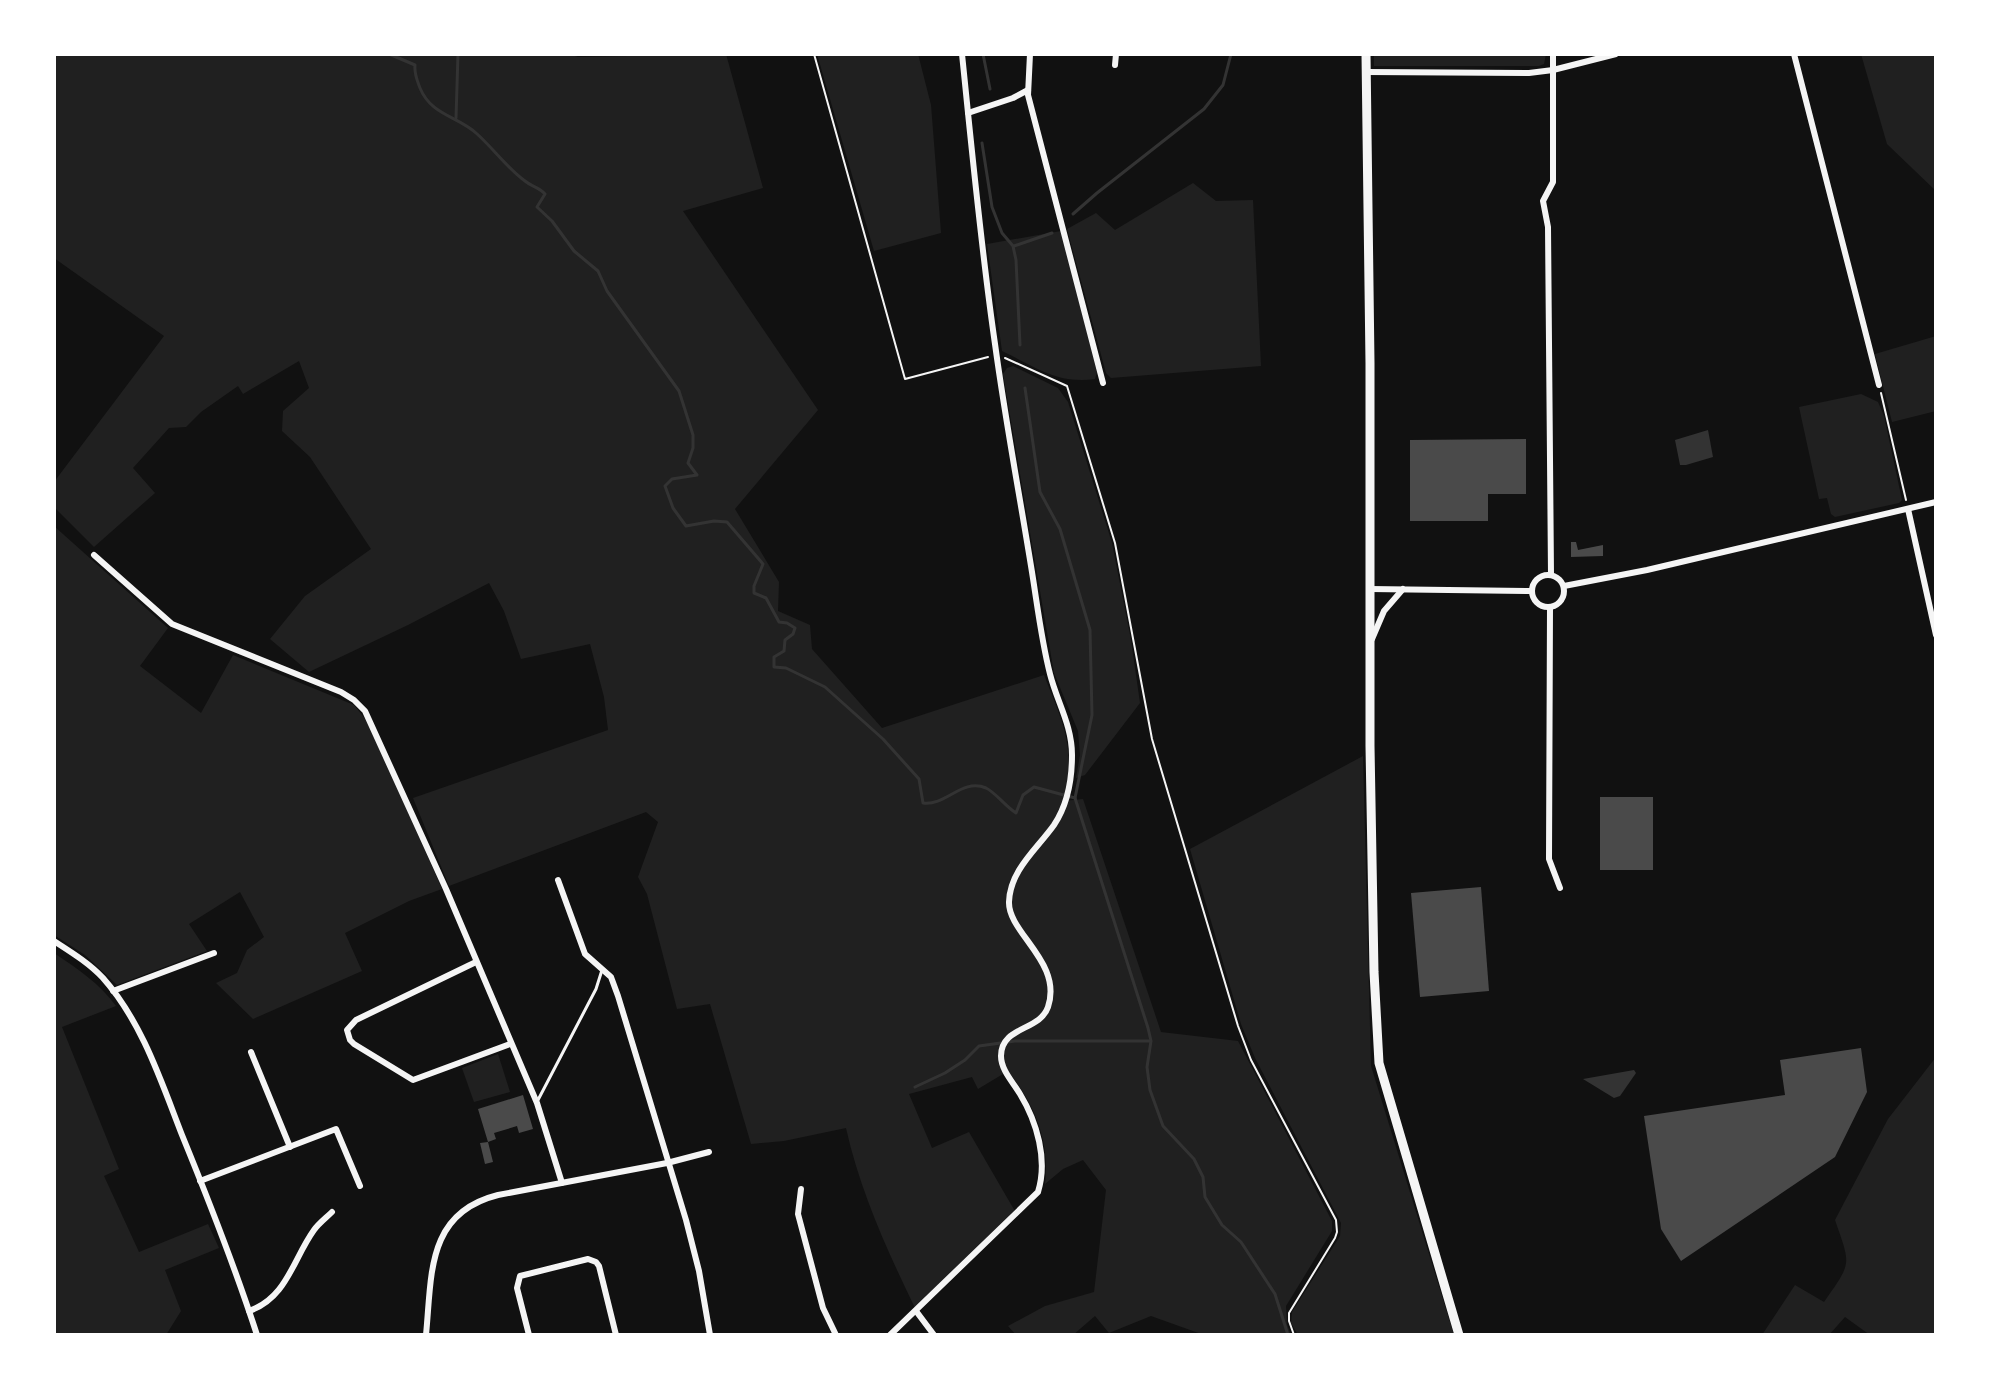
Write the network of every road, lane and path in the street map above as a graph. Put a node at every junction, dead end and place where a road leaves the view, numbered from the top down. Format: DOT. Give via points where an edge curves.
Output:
graph roads {
  1 [pos="814,54"];
  2 [pos="962,54"];
  3 [pos="1030,54"];
  4 [pos="1116,54"];
  5 [pos="1366,54"];
  6 [pos="1553,54"];
  7 [pos="1616,54"];
  8 [pos="1794,54"];
  9 [pos="1115,65"];
  10 [pos="1553,70"];
  11 [pos="1366,72"];
  12 [pos="1028,90"];
  13 [pos="968,113"];
  14 [pos="996,354"];
  15 [pos="1103,383"];
  16 [pos="1879,385"];
  17 [pos="1936,502"];
  18 [pos="1908,509"];
  19 [pos="94,555"];
  20 [pos="1551,574"];
  21 [pos="1564,586"];
  22 [pos="1370,589"];
  23 [pos="1403,589"];
  24 [pos="1532,591"];
  25 [pos="1550,607"];
  26 [pos="1936,635"];
  27 [pos="1371,643"];
  28 [pos="558,880"];
  29 [pos="1560,888"];
  30 [pos="54,941"];
  31 [pos="214,953"];
  32 [pos="476,962"];
  33 [pos="602,969"];
  34 [pos="113,991"];
  35 [pos="510,1044"];
  36 [pos="251,1052"];
  37 [pos="537,1103"];
  38 [pos="290,1147"];
  39 [pos="709,1152"];
  40 [pos="667,1163"];
  41 [pos="200,1181"];
  42 [pos="562,1183"];
  43 [pos="360,1186"];
  44 [pos="801,1189"];
  45 [pos="332,1212"];
  46 [pos="249,1311"];
  47 [pos="916,1311"];
  48 [pos="257,1335"];
  49 [pos="426,1335"];
  50 [pos="529,1335"];
  51 [pos="616,1335"];
  52 [pos="710,1335"];
  53 [pos="836,1335"];
  54 [pos="890,1335"];
  55 [pos="934,1335"];
  56 [pos="1294,1335"];
  57 [pos="1459,1335"];
  1 -- 14 [label="path" via="905,379"];
  2 -- 13 [label="street"];
  3 -- 12 [label="street"];
  4 -- 9 [label="street"];
  5 -- 11 [label="main road"];
  6 -- 10 [label="street"];
  7 -- 10 [label="street"];
  8 -- 16 [label="street"];
  10 -- 11 [label="street"];
  10 -- 20 [label="street" via="1553,182 1543,201 1548,227"];
  11 -- 22 [label="main road"];
  12 -- 13 [label="street"];
  12 -- 15 [label="street"];
  13 -- 14 [label="street"];
  14 -- 47 [label="street" via="1048,666 1070,731 1072,756 1065,802 1018,873 1010,896 1010,912 1043,962 1048,980 1043,1015 1006,1039 1001,1061 1034,1122 1041,1153 1040,1186 1034,1199"];
  14 -- 56 [label="path" via="1067,386 1115,543 1152,739 1238,1026 1336,1220 1335,1238 1292,1305 1289,1321"];
  16 -- 18 [label="path"];
  17 -- 18 [label="street"];
  18 -- 21 [label="street"];
  18 -- 26 [label="street"];
  19 -- 32 [label="street" via="172,624 341,692 365,711"];
  20 -- 21 [label="street"];
  20 -- 24 [label="street" via="1537,578"];
  21 -- 25 [label="street" via="1562,600"];
  22 -- 23 [label="street"];
  22 -- 27 [label="main road"];
  23 -- 24 [label="street"];
  23 -- 27 [label="street" via="1379,620"];
  24 -- 25 [label="street" via="1537,603"];
  25 -- 29 [label="street" via="1549,859"];
  27 -- 57 [label="main road" via="1379,1063"];
  28 -- 33 [label="street" via="585,954"];
  30 -- 34 [label="street" via="94,969"];
  31 -- 34 [label="street"];
  32 -- 35 [label="street"];
  32 -- 35 [label="street" via="356,1020 348,1035 413,1080"];
  33 -- 37 [label="lane"];
  33 -- 40 [label="street" via="618,996"];
  34 -- 41 [label="street" via="147,1049"];
  35 -- 37 [label="street"];
  36 -- 38 [label="street"];
  37 -- 42 [label="street"];
  38 -- 41 [label="street"];
  38 -- 43 [label="street" via="336,1129"];
  39 -- 40 [label="street"];
  40 -- 42 [label="street"];
  40 -- 52 [label="street" via="696,1258"];
  41 -- 46 [label="street"];
  42 -- 49 [label="street" via="484,1199 448,1224 434,1260"];
  44 -- 53 [label="street" via="798,1214 823,1308"];
  45 -- 46 [label="street" via="315,1228 280,1290"];
  46 -- 48 [label="street"];
  47 -- 54 [label="street"];
  47 -- 55 [label="street"];
  50 -- 51 [label="street" via="517,1288 520,1276 588,1259 599,1266"];
}
